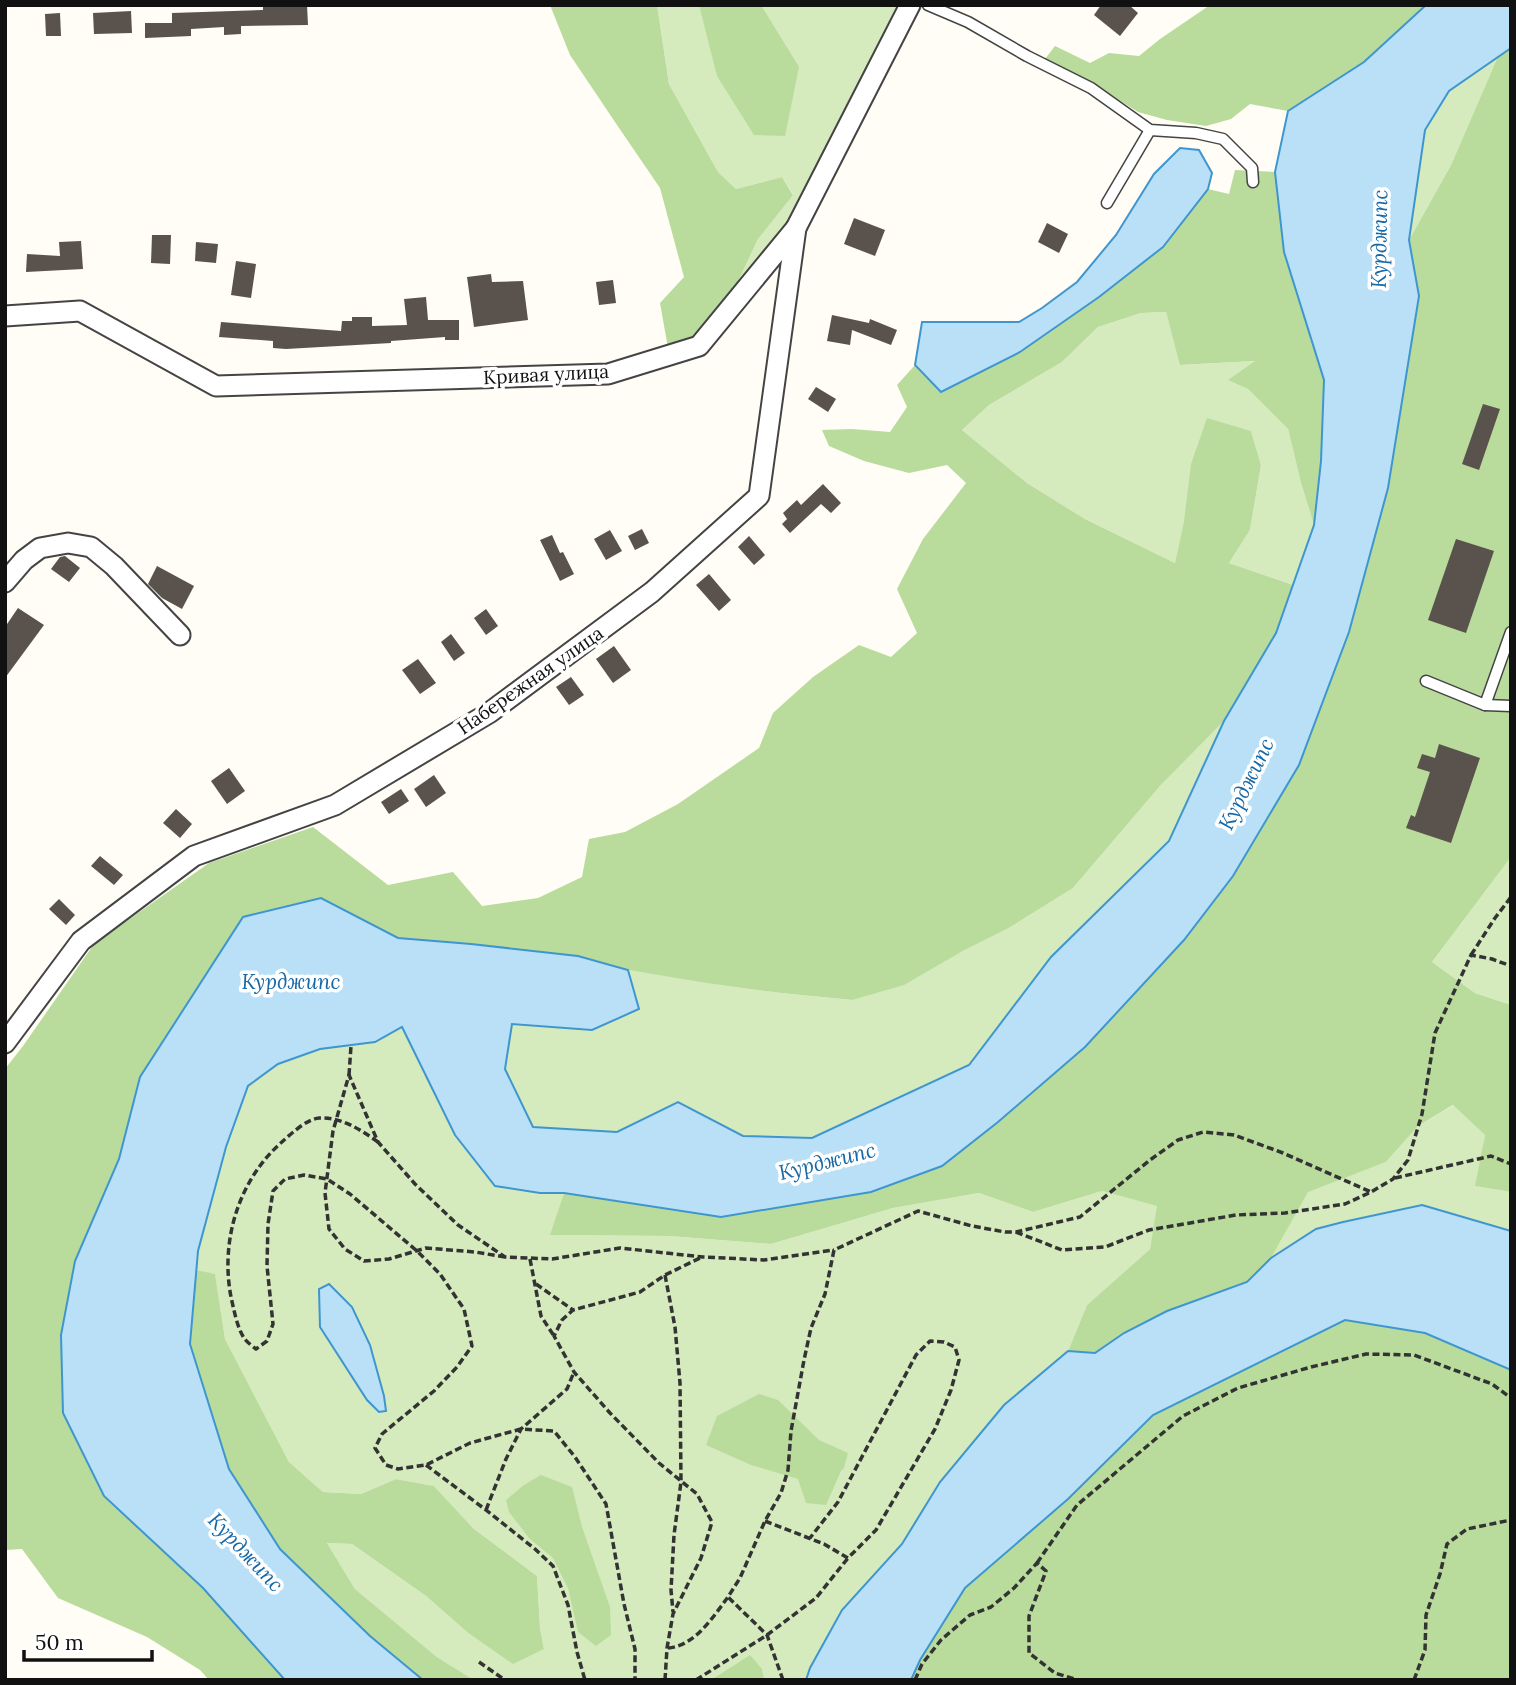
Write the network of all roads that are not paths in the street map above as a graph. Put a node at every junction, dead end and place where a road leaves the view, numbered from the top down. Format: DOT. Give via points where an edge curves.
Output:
graph roads {
  1 [pos="910,5"];
  2 [pos="928,5"];
  3 [pos="1150,130"];
  4 [pos="1253,182"];
  5 [pos="1107,203"];
  6 [pos="796,228"];
  7 [pos="5,317"];
  8 [pos="5,582"];
  9 [pos="1511,632"];
  10 [pos="180,635"];
  11 [pos="1426,681"];
  12 [pos="1485,705"];
  13 [pos="1511,706"];
  14 [pos="5,1043"];
  1 -- 6 [label="street, Кривая улица"];
  2 -- 3 [label="lane" via="1091,88"];
  3 -- 4 [label="lane" via="1223,139 1252,168"];
  3 -- 5 [label="lane"];
  6 -- 7 [label="street, Кривая улица" via="699,346 608,374 216,386 80,311"];
  6 -- 14 [label="street, Набережная улица" via="759,496 652,592 489,713 335,805 194,856 81,941"];
  8 -- 10 [label="street" via="40,548 68,543 90,547"];
  9 -- 12 [label="lane"];
  11 -- 12 [label="lane"];
  12 -- 13 [label="lane"];
}
